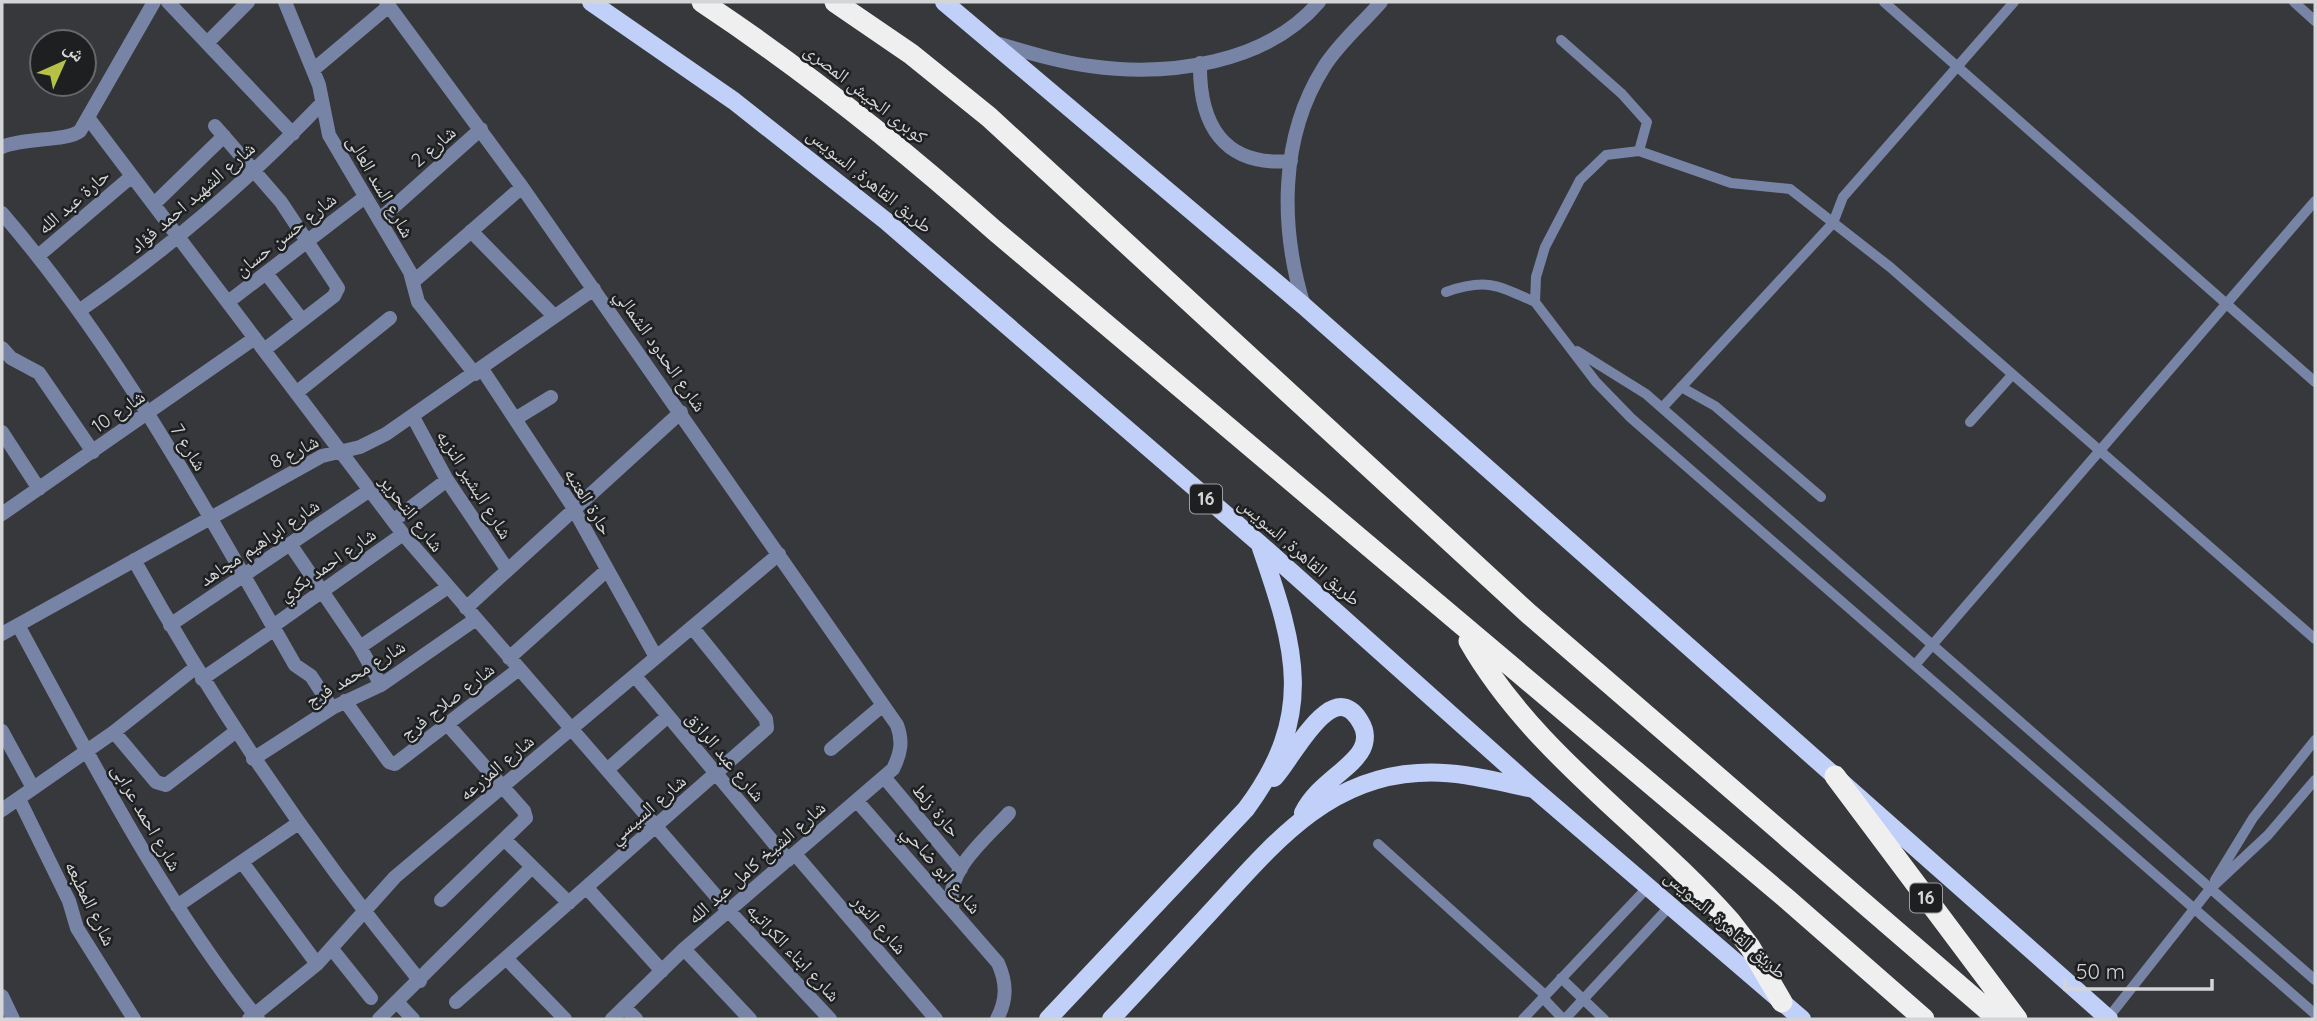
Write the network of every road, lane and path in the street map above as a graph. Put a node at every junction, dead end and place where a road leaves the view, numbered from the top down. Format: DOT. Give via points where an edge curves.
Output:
graph roads {
  1 [pos="154,2"];
  2 [pos="168,2"];
  3 [pos="248,2"];
  4 [pos="285,2"];
  5 [pos="591,2"];
  6 [pos="702,2"];
  7 [pos="835,2"];
  8 [pos="944,2"];
  9 [pos="1320,2"];
  10 [pos="1381,2"];
  11 [pos="1884,2"];
  12 [pos="2014,2"];
  13 [pos="2294,2"];
  14 [pos="388,4"];
  15 [pos="2315,21"];
  16 [pos="1561,40"];
  17 [pos="992,42"];
  18 [pos="207,43"];
  19 [pos="1200,63"];
  20 [pos="1957,66"];
  21 [pos="313,70"];
  22 [pos="322,103"];
  23 [pos="89,119"];
  24 [pos="481,129"];
  25 [pos="293,134"];
  26 [pos="2,147"];
  27 [pos="1639,151"];
  28 [pos="1291,161"];
  29 [pos="255,171"];
  30 [pos="132,176"];
  31 [pos="522,187"];
  32 [pos="365,197"];
  33 [pos="2315,201"];
  34 [pos="154,204"];
  35 [pos="2,213"];
  36 [pos="379,219"];
  37 [pos="1833,223"];
  38 [pos="471,231"];
  39 [pos="179,238"];
  40 [pos="309,241"];
  41 [pos="38,256"];
  42 [pos="266,273"];
  43 [pos="413,282"];
  44 [pos="594,289"];
  45 [pos="1446,292"];
  46 [pos="228,302"];
  47 [pos="1535,302"];
  48 [pos="2225,305"];
  49 [pos="1304,306"];
  50 [pos="79,311"];
  51 [pos="554,316"];
  52 [pos="390,317"];
  53 [pos="302,320"];
  54 [pos="259,344"];
  55 [pos="1571,347"];
  56 [pos="2,348"];
  57 [pos="478,371"];
  58 [pos="2012,374"];
  59 [pos="2315,382"];
  60 [pos="1681,387"];
  61 [pos="296,393"];
  62 [pos="551,397"];
  63 [pos="1662,408"];
  64 [pos="681,412"];
  65 [pos="146,415"];
  66 [pos="413,417"];
  67 [pos="515,419"];
  68 [pos="1970,422"];
  69 [pos="2,432"];
  70 [pos="340,451"];
  71 [pos="2099,451"];
  72 [pos="93,452"];
  73 [pos="447,480"];
  74 [pos="39,489"];
  75 [pos="370,491"];
  76 [pos="1821,497"];
  77 [pos="573,510"];
  78 [pos="2,514"];
  79 [pos="211,518"];
  80 [pos="393,521"];
  81 [pos="403,534"];
  82 [pos="290,544"];
  83 [pos="1260,544"];
  84 [pos="779,554"];
  85 [pos="134,560"];
  86 [pos="508,569"];
  87 [pos="607,570"];
  88 [pos="244,575"];
  89 [pos="448,587"];
  90 [pos="323,591"];
  91 [pos="471,613"];
  92 [pos="18,625"];
  93 [pos="170,625"];
  94 [pos="274,627"];
  95 [pos="692,627"];
  96 [pos="1461,627"];
  97 [pos="2,634"];
  98 [pos="2315,639"];
  99 [pos="1932,644"];
  100 [pos="360,648"];
  101 [pos="656,657"];
  102 [pos="514,663"];
  103 [pos="1914,665"];
  104 [pos="199,674"];
  105 [pos="635,676"];
  106 [pos="381,685"];
  107 [pos="338,705"];
  108 [pos="883,705"];
  109 [pos="668,716"];
  110 [pos="448,725"];
  111 [pos="897,725"];
  112 [pos="571,729"];
  113 [pos="2,731"];
  114 [pos="114,732"];
  115 [pos="235,732"];
  116 [pos="2315,740"];
  117 [pos="831,749"];
  118 [pos="86,750"];
  119 [pos="253,759"];
  120 [pos="607,769"];
  121 [pos="717,774"];
  122 [pos="1835,776"];
  123 [pos="884,777"];
  124 [pos="2315,780"];
  125 [pos="33,788"];
  126 [pos="502,788"];
  127 [pos="1534,789"];
  128 [pos="1260,790"];
  129 [pos="19,799"];
  130 [pos="857,801"];
  131 [pos="2,810"];
  132 [pos="1009,813"];
  133 [pos="1300,819"];
  134 [pos="298,824"];
  135 [pos="656,827"];
  136 [pos="505,840"];
  137 [pos="1378,844"];
  138 [pos="791,857"];
  139 [pos="242,862"];
  140 [pos="532,867"];
  141 [pos="961,869"];
  142 [pos="1648,887"];
  143 [pos="587,888"];
  144 [pos="2210,890"];
  145 [pos="441,900"];
  146 [pos="569,903"];
  147 [pos="177,906"];
  148 [pos="1670,906"];
  149 [pos="730,911"];
  150 [pos="2194,911"];
  151 [pos="953,912"];
  152 [pos="364,913"];
  153 [pos="332,949"];
  154 [pos="684,949"];
  155 [pos="506,958"];
  156 [pos="317,964"];
  157 [pos="662,971"];
  158 [pos="1561,978"];
  159 [pos="420,981"];
  160 [pos="2315,981"];
  161 [pos="2,996"];
  162 [pos="1544,997"];
  163 [pos="372,998"];
  164 [pos="1584,1000"];
  165 [pos="397,1002"];
  166 [pos="456,1002"];
  167 [pos="1782,1002"];
  168 [pos="624,1007"];
  169 [pos="2315,1014"];
  170 [pos="254,1018"];
  171 [pos="13,1019"];
  172 [pos="134,1019"];
  173 [pos="379,1019"];
  174 [pos="413,1019"];
  175 [pos="565,1019"];
  176 [pos="612,1019"];
  177 [pos="636,1019"];
  178 [pos="750,1019"];
  179 [pos="830,1019"];
  180 [pos="936,1019"];
  181 [pos="997,1019"];
  182 [pos="1048,1019"];
  183 [pos="1111,1019"];
  184 [pos="1523,1019"];
  185 [pos="1564,1019"];
  186 [pos="1604,1019"];
  187 [pos="1802,1019"];
  188 [pos="1924,1019"];
  189 [pos="1998,1019"];
  190 [pos="2017,1019"];
  191 [pos="2109,1019"];
  1 -- 23 [label="street"];
  2 -- 18 [label="street"];
  3 -- 18 [label="street"];
  4 -- 21 [label="street, شارع السد العالى"];
  5 -- 83 [label="main road, طريق القاهرة, السويس / 16" via="734,101 887,221"];
  6 -- 96 [label="highway, كوبرى الجيش المصرى / 16" via="853,109"];
  7 -- 189 [label="highway, 16" via="951,84 1528,614"];
  8 -- 17 [label="main road, 16"];
  9 -- 19 [label="street" via="1275,40"];
  10 -- 28 [label="street" via="1325,65 1304,112"];
  11 -- 20 [label="lane"];
  12 -- 20 [label="lane"];
  13 -- 15 [label="lane"];
  14 -- 21 [label="street"];
  14 -- 24 [label="street, شارع الحدود الشمالي"];
  16 -- 27 [label="lane" via="1647,122"];
  17 -- 19 [label="street" via="1090,66 1153,68"];
  17 -- 49 [label="main road, 16"];
  18 -- 25 [label="street"];
  19 -- 28 [label="street" via="1203,109 1222,141 1254,160"];
  20 -- 37 [label="lane" via="1843,197"];
  20 -- 48 [label="lane"];
  21 -- 22 [label="street, شارع السد العالى"];
  22 -- 25 [label="street, شارع الشهيد احمد فؤاد"];
  22 -- 32 [label="street, شارع السد العالى" via="329,135"];
  23 -- 26 [label="street" via="74,135 27,139"];
  23 -- 30 [label="street, شارع التحرير"];
  24 -- 31 [label="street, شارع الحدود الشمالي"];
  24 -- 36 [label="street, شارع 2"];
  25 -- 29 [label="street, شارع الشهيد احمد فؤاد"];
  27 -- 37 [label="lane" via="1731,183 1790,189"];
  27 -- 47 [label="lane" via="1606,155 1580,180 1545,247"];
  28 -- 49 [label="street" via="1287,200 1290,249"];
  29 -- 34 [label="street" via="220,131"];
  29 -- 39 [label="street, شارع الشهيد احمد فؤاد"];
  29 -- 40 [label="street"];
  30 -- 34 [label="street, شارع التحرير"];
  30 -- 41 [label="street, حارة عبد الله"];
  31 -- 38 [label="street"];
  31 -- 44 [label="street, شارع الحدود الشمالي"];
  32 -- 36 [label="street, شارع السد العالى"];
  32 -- 40 [label="street, شارع حسن حسان"];
  33 -- 48 [label="lane"];
  34 -- 39 [label="street, شارع التحرير"];
  35 -- 41 [label="street, شارع 7"];
  36 -- 43 [label="street, شارع السد العالى"];
  37 -- 58 [label="lane"];
  37 -- 60 [label="lane"];
  38 -- 43 [label="street"];
  38 -- 51 [label="street"];
  39 -- 46 [label="street, شارع التحرير"];
  39 -- 50 [label="street, شارع الشهيد احمد فؤاد"];
  40 -- 42 [label="street, شارع حسن حسان"];
  40 -- 53 [label="street, شارع 10" via="338,288"];
  41 -- 50 [label="street, شارع 7"];
  42 -- 46 [label="street, شارع حسن حسان"];
  42 -- 53 [label="street"];
  43 -- 57 [label="street, شارع السد العالى" via="418,302"];
  44 -- 51 [label="street, شارع 8"];
  44 -- 64 [label="street, شارع الحدود الشمالي"];
  45 -- 47 [label="lane" via="1474,283 1494,284"];
  46 -- 54 [label="street, شارع التحرير"];
  47 -- 55 [label="lane"];
  48 -- 59 [label="lane"];
  48 -- 71 [label="lane"];
  49 -- 122 [label="main road, 16"];
  50 -- 65 [label="street, شارع 7"];
  51 -- 57 [label="street, شارع 8"];
  52 -- 61 [label="street"];
  53 -- 54 [label="street, شارع 10"];
  54 -- 61 [label="street, شارع التحرير"];
  54 -- 65 [label="street, شارع 10"];
  55 -- 63 [label="lane"];
  55 -- 103 [label="lane" via="1631,418"];
  56 -- 72 [label="street" via="39,373"];
  57 -- 66 [label="street, شارع 8"];
  57 -- 67 [label="street, حارة العتبه"];
  58 -- 68 [label="lane"];
  58 -- 71 [label="lane"];
  60 -- 63 [label="lane"];
  60 -- 76 [label="lane" via="1715,406"];
  61 -- 70 [label="street, شارع التحرير"];
  62 -- 67 [label="street"];
  63 -- 99 [label="lane"];
  64 -- 77 [label="street, شارع محمد فرج"];
  64 -- 84 [label="street, شارع الحدود الشمالي"];
  65 -- 72 [label="street, شارع 10"];
  65 -- 79 [label="street, شارع 7"];
  66 -- 70 [label="street, شارع 8" via="369,443"];
  66 -- 73 [label="street, شارع البشير النزيه"];
  67 -- 77 [label="street, حارة العتبه"];
  69 -- 74 [label="street"];
  70 -- 75 [label="street, شارع التحرير"];
  70 -- 79 [label="street, شارع 8" via="322,456"];
  71 -- 98 [label="lane"];
  71 -- 99 [label="lane"];
  72 -- 74 [label="street, شارع 10"];
  73 -- 80 [label="street"];
  73 -- 86 [label="street, شارع البشير النزيه"];
  74 -- 78 [label="street, شارع 10"];
  75 -- 80 [label="street, شارع التحرير"];
  75 -- 82 [label="street, شارع ابراهيم مجاهد"];
  77 -- 86 [label="street, شارع محمد فرج"];
  77 -- 87 [label="street, حارة العتبه"];
  79 -- 85 [label="street, شارع 8"];
  79 -- 88 [label="street, شارع 7"];
  80 -- 81 [label="street, شارع التحرير"];
  81 -- 89 [label="street, شارع التحرير"];
  81 -- 90 [label="street, شارع احمد بكري"];
  82 -- 88 [label="street, شارع ابراهيم مجاهد"];
  82 -- 90 [label="street"];
  83 -- 127 [label="main road, طريق القاهرة, السويس / 16"];
  83 -- 128 [label="main road" via="1290,637 1294,682 1281,750"];
  84 -- 95 [label="street, شارع المزرعه"];
  84 -- 108 [label="street, شارع الحدود الشمالي"];
  85 -- 92 [label="street, شارع 8"];
  85 -- 93 [label="street"];
  86 -- 91 [label="street, شارع محمد فرج"];
  87 -- 101 [label="street, حارة العتبه"];
  87 -- 102 [label="street, شارع صلاح فرج"];
  88 -- 93 [label="street, شارع ابراهيم مجاهد"];
  88 -- 94 [label="street, شارع 7"];
  89 -- 91 [label="street, شارع التحرير"];
  89 -- 100 [label="street"];
  90 -- 94 [label="street, شارع احمد بكري"];
  90 -- 100 [label="street"];
  91 -- 102 [label="street, شارع التحرير"];
  91 -- 106 [label="street, شارع محمد فرج"];
  92 -- 97 [label="street, شارع 8"];
  92 -- 118 [label="street, شارع احمد عرابى"];
  93 -- 104 [label="street"];
  94 -- 104 [label="street, شارع احمد بكري"];
  94 -- 107 [label="street, شارع 7" via="295,665 312,676"];
  95 -- 101 [label="street, شارع المزرعه"];
  95 -- 121 [label="street, شارع السيسي" via="768,723 761,735"];
  96 -- 167 [label="highway, 16" via="1489,674 1541,737 1730,921"];
  96 -- 188 [label="highway, 16"];
  99 -- 103 [label="lane"];
  99 -- 144 [label="lane"];
  100 -- 106 [label="street"];
  101 -- 105 [label="street, شارع المزرعه"];
  102 -- 110 [label="street, شارع صلاح فرج"];
  102 -- 112 [label="street, شارع التحرير"];
  103 -- 150 [label="lane"];
  104 -- 114 [label="street, شارع احمد بكري"];
  104 -- 115 [label="street"];
  105 -- 109 [label="street, شارع عبد الرازق"];
  105 -- 112 [label="street, شارع المزرعه"];
  106 -- 107 [label="street, شارع محمد فرج"];
  107 -- 110 [label="street, شارع صلاح فرج" via="392,763"];
  107 -- 119 [label="street, شارع محمد فرج"];
  108 -- 111 [label="street, شارع الحدود الشمالي"];
  108 -- 117 [label="street"];
  109 -- 120 [label="street"];
  109 -- 121 [label="street, شارع عبد الرازق"];
  110 -- 126 [label="street"];
  111 -- 123 [label="street, شارع الشيخ كامل عبد الله" via="901,747 893,769"];
  112 -- 120 [label="street, شارع التحرير"];
  112 -- 126 [label="street, شارع المزرعه"];
  113 -- 125 [label="street"];
  114 -- 115 [label="street" via="156,782 166,785"];
  114 -- 118 [label="street, شارع احمد بكري"];
  115 -- 119 [label="street"];
  116 -- 144 [label="lane" via="2253,818"];
  118 -- 125 [label="street, شارع احمد بكري"];
  118 -- 147 [label="street, شارع احمد عرابى"];
  119 -- 134 [label="street"];
  120 -- 135 [label="street, شارع التحرير"];
  121 -- 135 [label="street, شارع السيسي"];
  121 -- 138 [label="street, شارع عبد الرازق"];
  122 -- 190 [label="highway, 16"];
  122 -- 191 [label="main road, 16"];
  123 -- 130 [label="street, شارع الشيخ كامل عبد الله"];
  123 -- 141 [label="street, حارة زلط"];
  124 -- 144 [label="lane" via="2268,835"];
  125 -- 129 [label="street, شارع احمد بكري"];
  126 -- 136 [label="street" via="526,814"];
  126 -- 152 [label="street, شارع المزرعه" via="395,877"];
  127 -- 133 [label="main road" via="1460,774 1407,774 1355,787"];
  127 -- 142 [label="main road, طريق القاهرة, السويس / 16"];
  128 -- 133 [label="main road" via="1284,767 1322,713 1337,709 1352,713 1365,732 1363,748 1321,787"];
  128 -- 182 [label="main road"];
  129 -- 131 [label="street, شارع احمد بكري"];
  129 -- 172 [label="street, شارع المطبعه" via="69,901 77,928"];
  130 -- 138 [label="street, شارع الشيخ كامل عبد الله"];
  130 -- 151 [label="street, شارع ابو ضاحي"];
  132 -- 141 [label="street"];
  133 -- 183 [label="main road"];
  134 -- 139 [label="street"];
  134 -- 152 [label="street"];
  135 -- 143 [label="street, شارع السيسي"];
  135 -- 149 [label="street, شارع التحرير"];
  136 -- 140 [label="street"];
  136 -- 145 [label="street"];
  137 -- 162 [label="lane"];
  138 -- 149 [label="street, شارع الشيخ كامل عبد الله"];
  138 -- 180 [label="street, شارع النور"];
  139 -- 147 [label="street"];
  139 -- 156 [label="street"];
  140 -- 146 [label="street"];
  140 -- 159 [label="street"];
  141 -- 151 [label="street" via="950,889"];
  142 -- 148 [label="main road, طريق القاهرة, السويس / 16"];
  142 -- 158 [label="lane"];
  143 -- 146 [label="street, شارع السيسي"];
  143 -- 157 [label="street"];
  144 -- 150 [label="lane"];
  144 -- 160 [label="lane"];
  146 -- 155 [label="street, شارع السيسي"];
  147 -- 170 [label="street, شارع احمد عرابى"];
  148 -- 164 [label="lane"];
  148 -- 167 [label="main road, طريق القاهرة, السويس / 16"];
  149 -- 154 [label="street, شارع الشيخ كامل عبد الله"];
  149 -- 179 [label="street, شارع ابناء الكراتيه"];
  150 -- 169 [label="lane"];
  150 -- 191 [label="lane"];
  151 -- 181 [label="street, شارع ابو ضاحي" via="1003,974 1005,998"];
  152 -- 153 [label="street, شارع المزرعه"];
  152 -- 159 [label="street"];
  153 -- 156 [label="street, شارع المزرعه"];
  153 -- 163 [label="street"];
  154 -- 157 [label="street, شارع الشيخ كامل عبد الله"];
  154 -- 178 [label="street"];
  155 -- 166 [label="street, شارع السيسي"];
  155 -- 175 [label="street"];
  156 -- 170 [label="street, شارع المزرعه"];
  157 -- 168 [label="street, شارع الشيخ كامل عبد الله"];
  158 -- 162 [label="lane"];
  158 -- 164 [label="lane"];
  159 -- 165 [label="street"];
  161 -- 171 [label="street"];
  162 -- 184 [label="lane"];
  162 -- 185 [label="lane"];
  164 -- 185 [label="lane"];
  164 -- 186 [label="lane"];
  165 -- 173 [label="street"];
  165 -- 174 [label="street"];
  167 -- 187 [label="main road, طريق القاهرة, السويس / 16"];
  168 -- 176 [label="street, شارع الشيخ كامل عبد الله"];
  168 -- 177 [label="street"];
}
